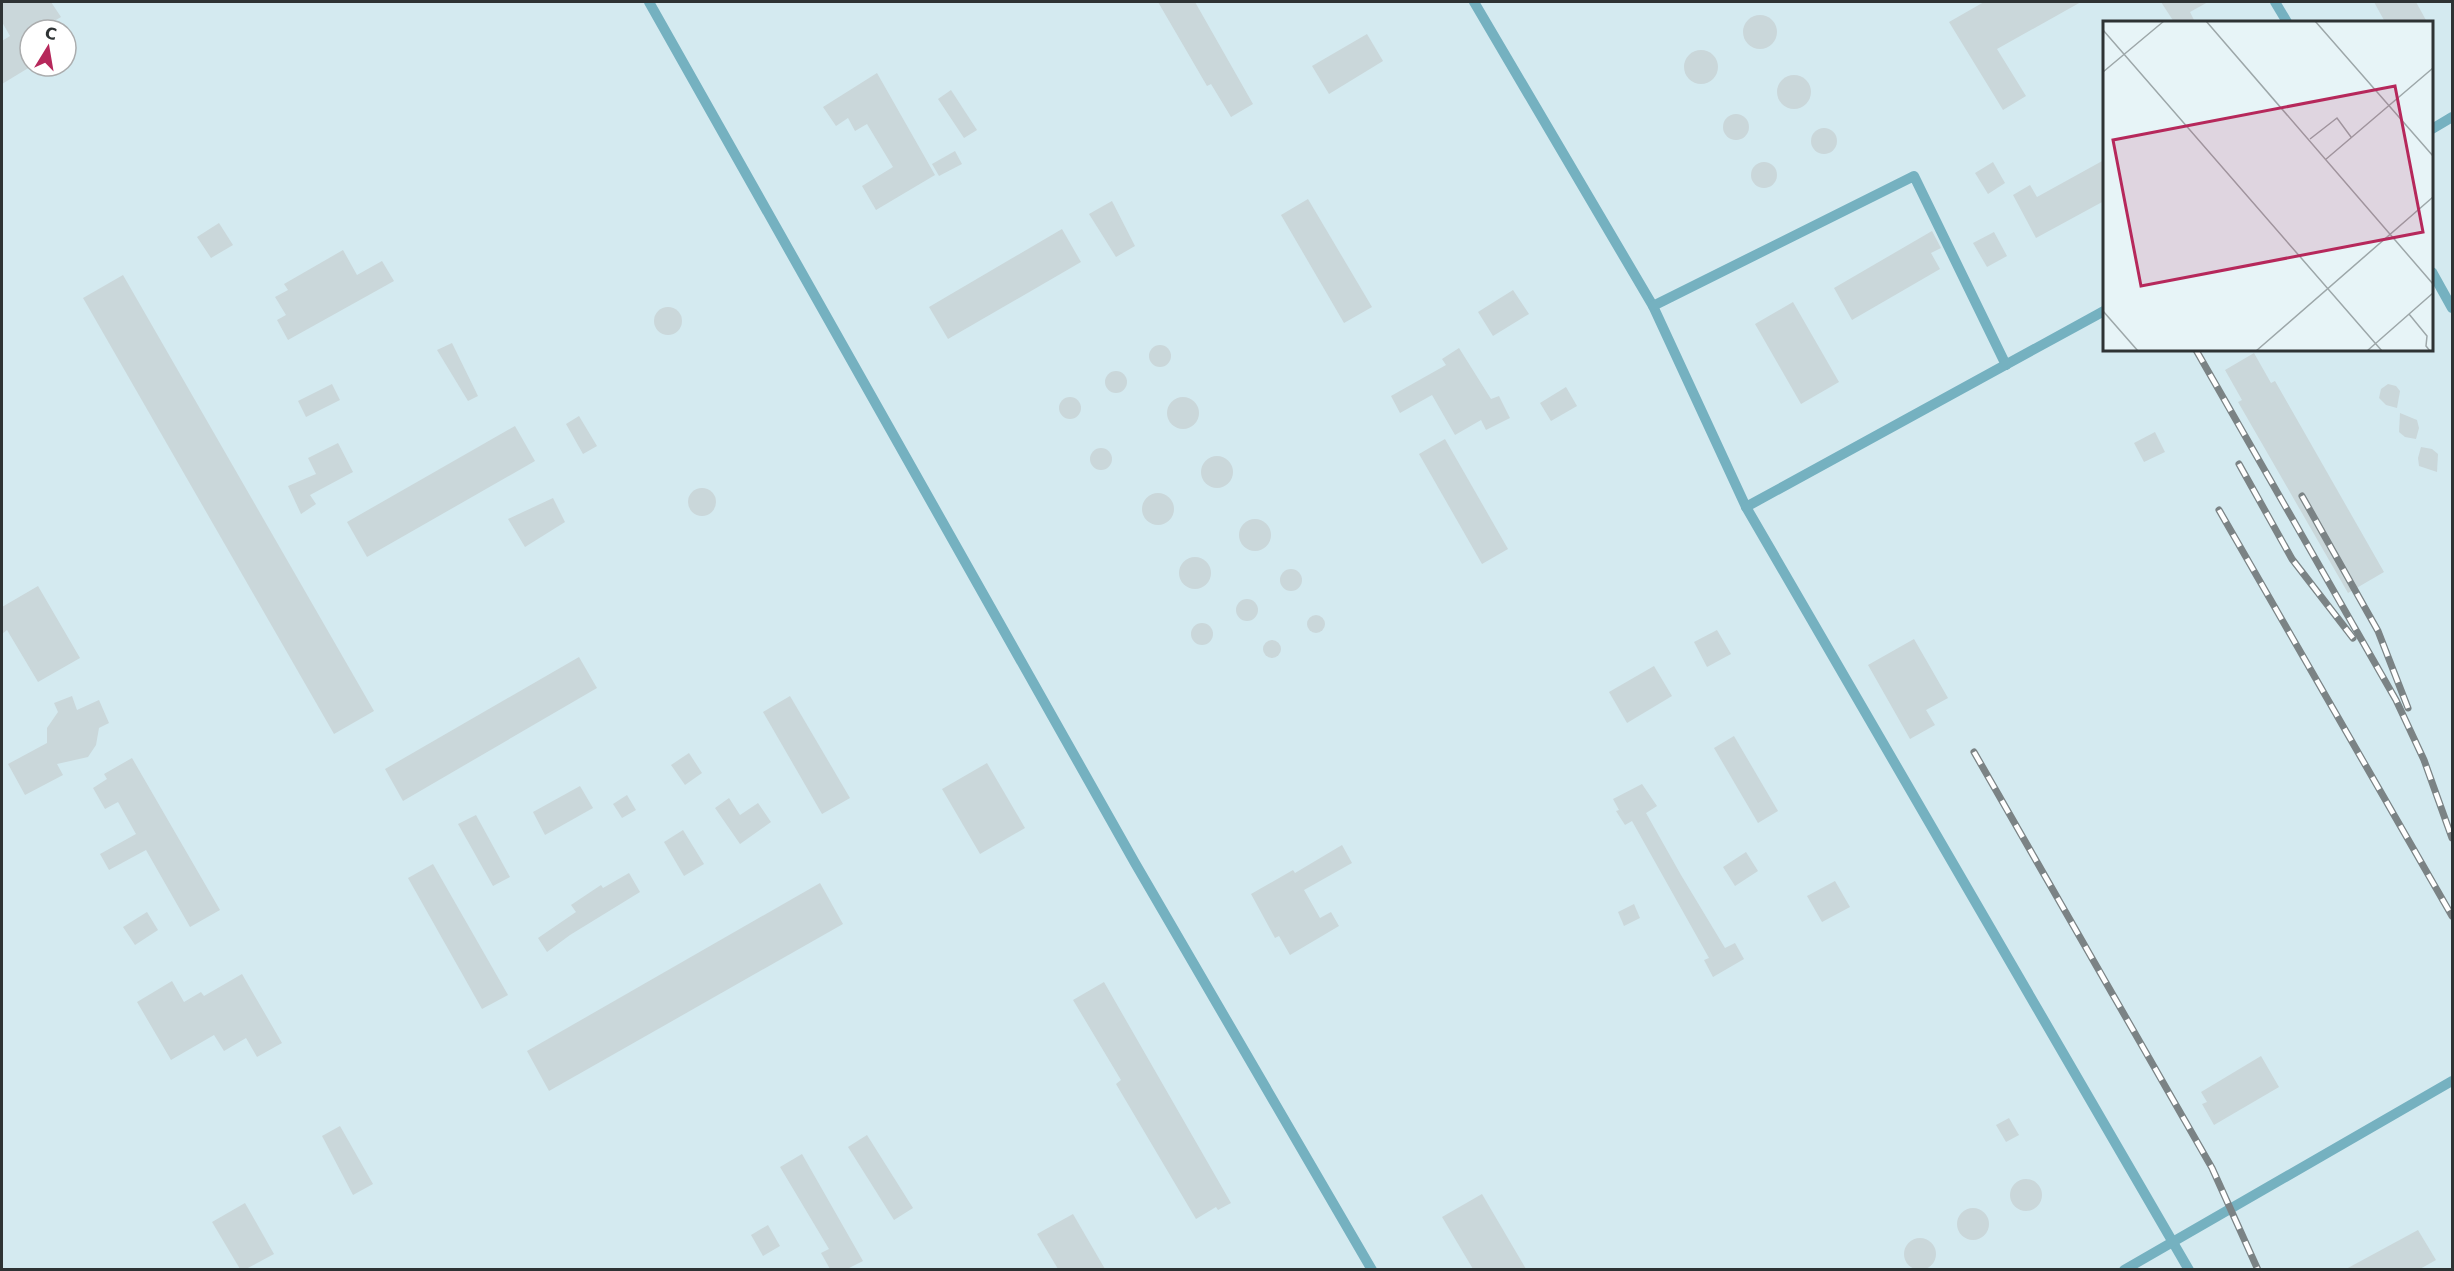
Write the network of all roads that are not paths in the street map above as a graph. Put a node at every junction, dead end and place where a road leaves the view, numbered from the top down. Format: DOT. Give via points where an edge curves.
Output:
graph roads {
  1 [pos="649,2"];
  2 [pos="1474,2"];
  3 [pos="2275,2"];
  4 [pos="2286,21"];
  5 [pos="2452,117"];
  6 [pos="2433,128"];
  7 [pos="2433,274"];
  8 [pos="1653,306"];
  9 [pos="2452,308"];
  10 [pos="2103,311"];
  11 [pos="2006,365"];
  12 [pos="1746,507"];
  13 [pos="2452,1081"];
  14 [pos="2172,1241"];
  15 [pos="1372,1269"];
  16 [pos="2124,1269"];
  17 [pos="2189,1269"];
  1 -- 15 [label="lane" via="1135,863"];
  2 -- 8 [label="lane"];
  3 -- 4 [label="lane"];
  5 -- 6 [label="lane"];
  7 -- 9 [label="lane"];
  8 -- 11 [label="lane" via="1914,176"];
  8 -- 12 [label="lane"];
  10 -- 11 [label="lane"];
  11 -- 12 [label="lane"];
  12 -- 14 [label="lane"];
  13 -- 14 [label="lane"];
  14 -- 16 [label="lane"];
  14 -- 17 [label="lane"];
}
